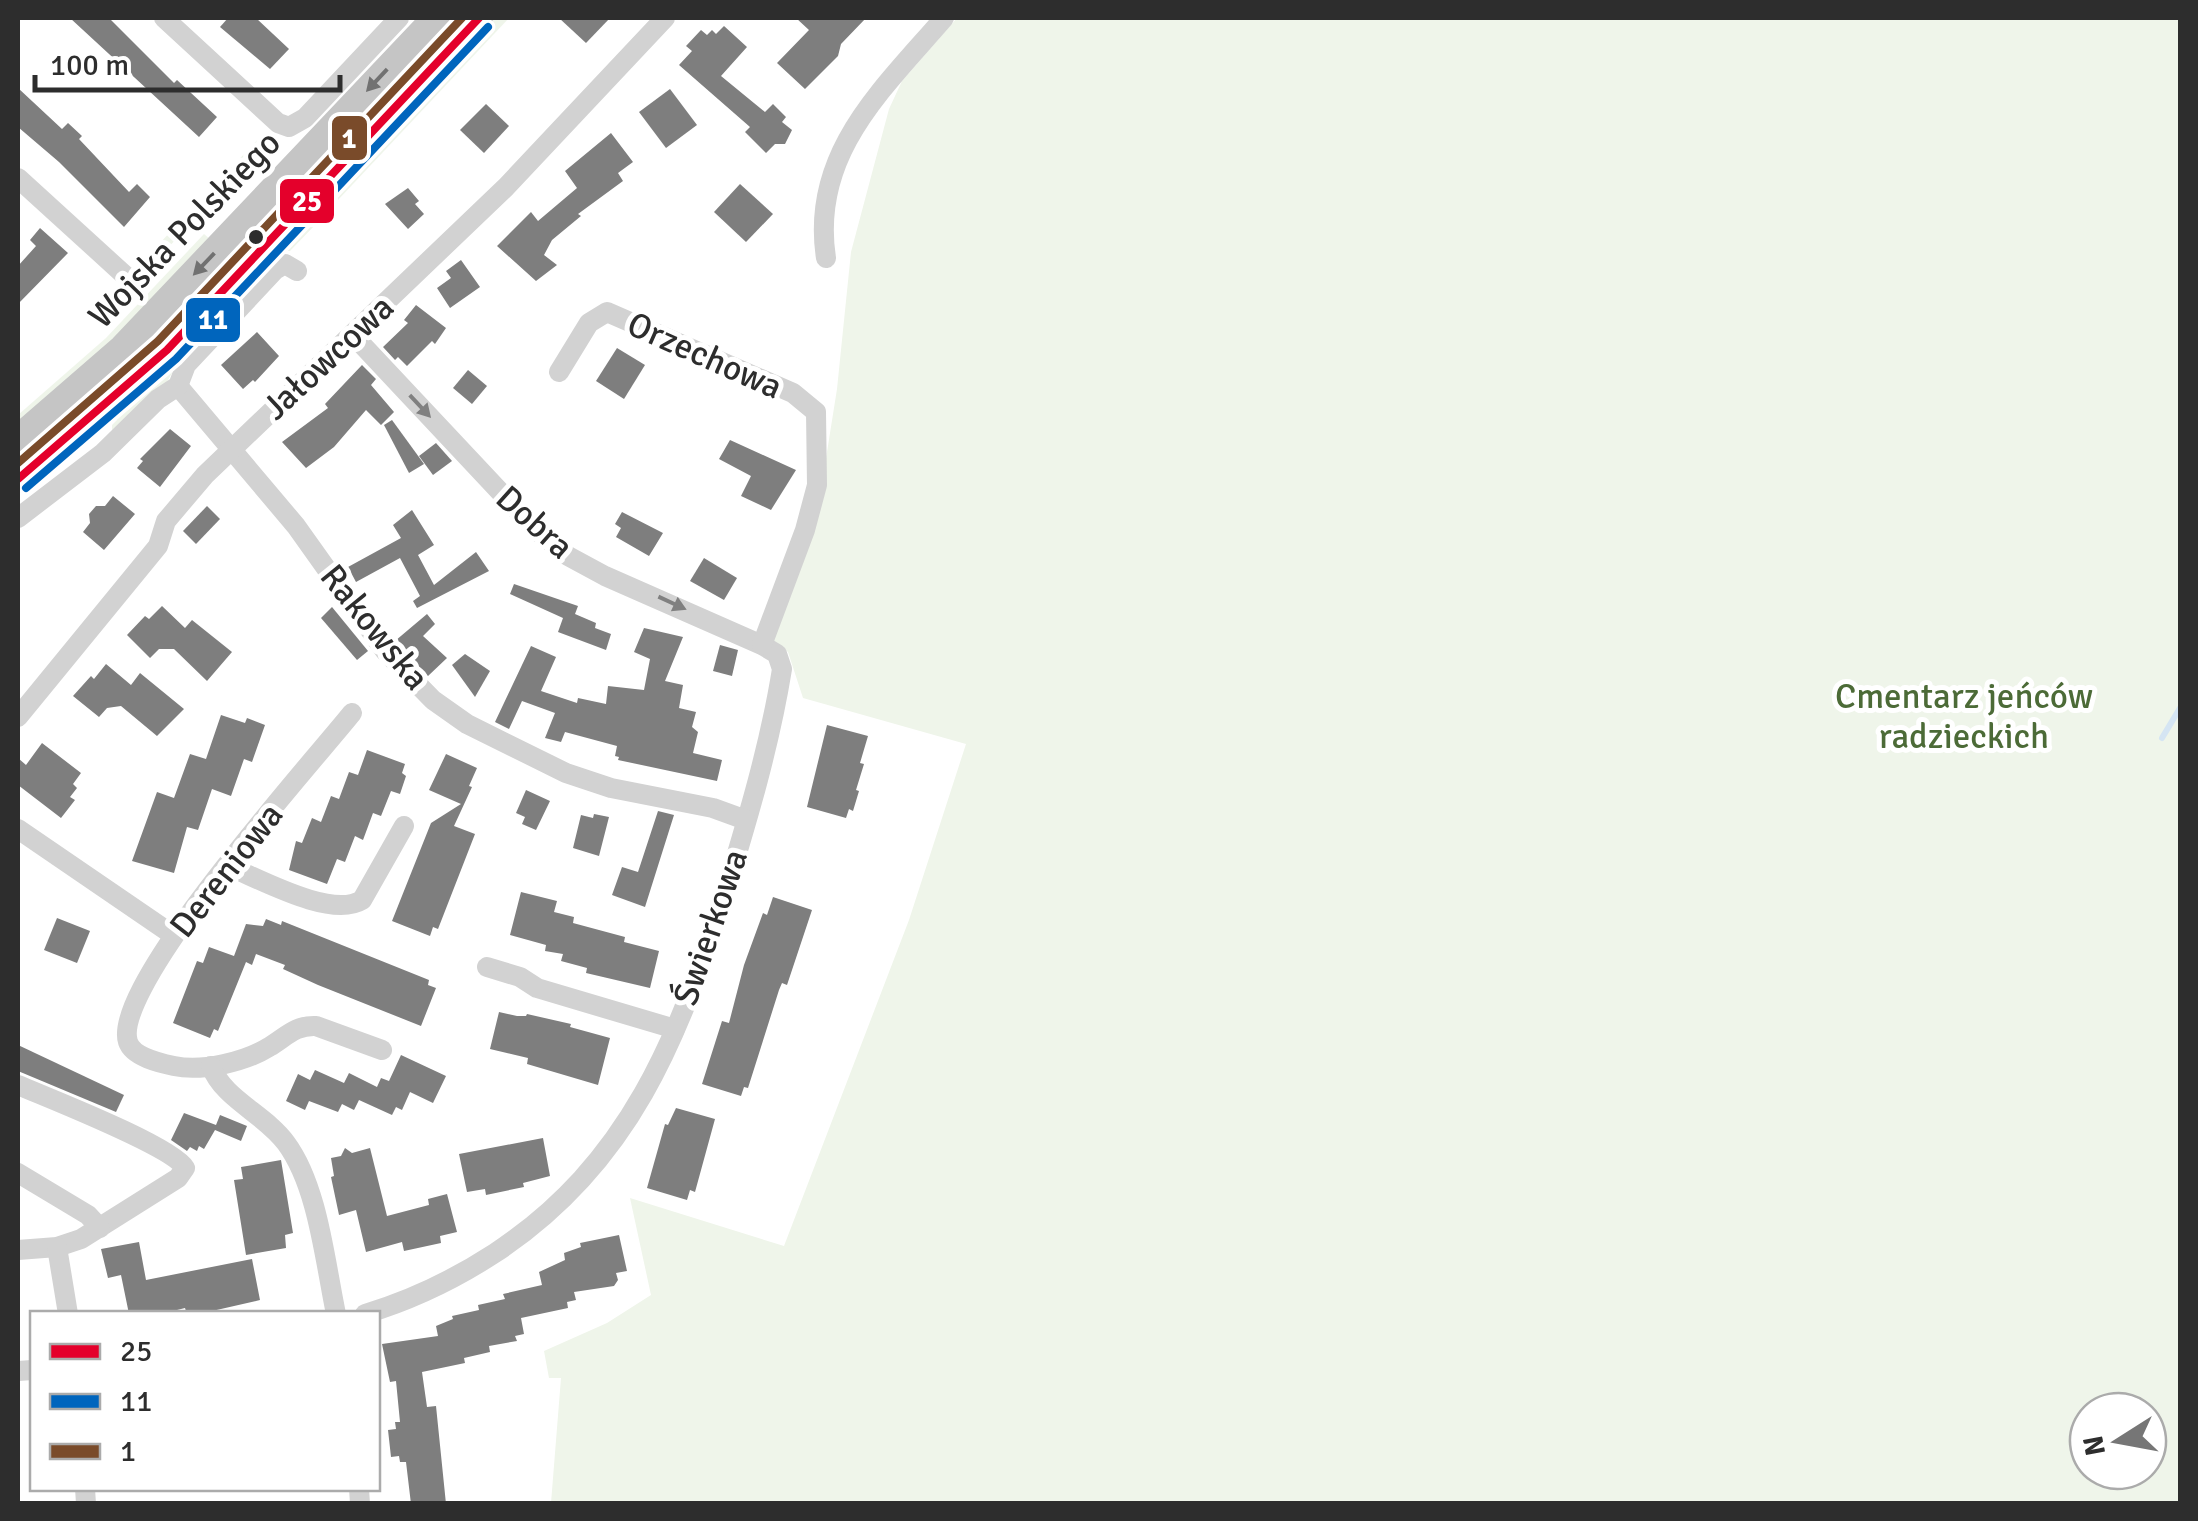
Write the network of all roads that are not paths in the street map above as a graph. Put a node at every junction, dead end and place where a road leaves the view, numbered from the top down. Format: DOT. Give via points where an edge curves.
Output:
graph roads {
  1 [pos="164,18"];
  2 [pos="399,18"];
  3 [pos="436,18"];
  4 [pos="479,18"];
  5 [pos="666,18"];
  6 [pos="944,18"];
  7 [pos="20,185"];
  8 [pos="826,258"];
  9 [pos="297,270"];
  10 [pos="130,280"];
  11 [pos="353,335"];
  12 [pos="559,372"];
  13 [pos="178,386"];
  14 [pos="18,439"];
  15 [pos="231,449"];
  16 [pos="18,479"];
  17 [pos="18,518"];
  18 [pos="762,644"];
  19 [pos="352,713"];
  20 [pos="18,717"];
  21 [pos="746,820"];
  22 [pos="404,826"];
  23 [pos="18,828"];
  24 [pos="228,866"];
  25 [pos="172,935"];
  26 [pos="487,968"];
  27 [pos="675,1029"];
  28 [pos="382,1050"];
  29 [pos="211,1066"];
  30 [pos="18,1085"];
  31 [pos="18,1173"];
  32 [pos="100,1228"];
  33 [pos="57,1248"];
  34 [pos="18,1250"];
  35 [pos="68,1311"];
  36 [pos="335,1311"];
  37 [pos="373,1311"];
  1 -- 2 [label="street, Wojska Polskiego" via="287,126 305,118"];
  3 -- 14 [label="main road, Wojska Polskiego, one-way" via="123,348"];
  4 -- 16 [label="main road, Wojska Polskiego" via="167,350"];
  5 -- 11 [label="street, Jałowcowa" via="557,136"];
  6 -- 8 [label="street" via="886,83 841,150 825,198"];
  7 -- 10 [label="street"];
  9 -- 13 [label="street" via="285,264 274,270 186,364"];
  11 -- 15 [label="street, Jałowcowa"];
  11 -- 18 [label="street, Dobra, one-way" via="568,556"];
  12 -- 18 [label="street, Orzechowa" via="589,323 607,312 792,393 816,412 817,485"];
  13 -- 15 [label="street, Rakowska"];
  13 -- 17 [label="street" via="104,454"];
  15 -- 20 [label="street, Jałowcowa" via="176,506 158,546"];
  15 -- 21 [label="street, Rakowska" via="398,666 454,714 531,758 589,781"];
  18 -- 21 [label="street, Świerkowa" via="782,669"];
  19 -- 24 [label="street, Dereniowa"];
  21 -- 27 [label="street, Świerkowa"];
  22 -- 24 [label="street" via="362,900 352,906 317,901"];
  23 -- 25 [label="street"];
  24 -- 25 [label="street, Dereniowa"];
  25 -- 29 [label="street, Dereniowa" via="132,1011 128,1042 171,1066"];
  26 -- 27 [label="street"];
  27 -- 37 [label="street, Świerkowa" via="612,1146 556,1208 476,1266"];
  28 -- 29 [label="street" via="305,1025 268,1049"];
  29 -- 36 [label="street" via="298,1160"];
  30 -- 32 [label="street" via="182,1161 178,1178"];
  31 -- 32 [label="street"];
  32 -- 33 [label="street"];
  33 -- 34 [label="street"];
  33 -- 35 [label="street"];
}
